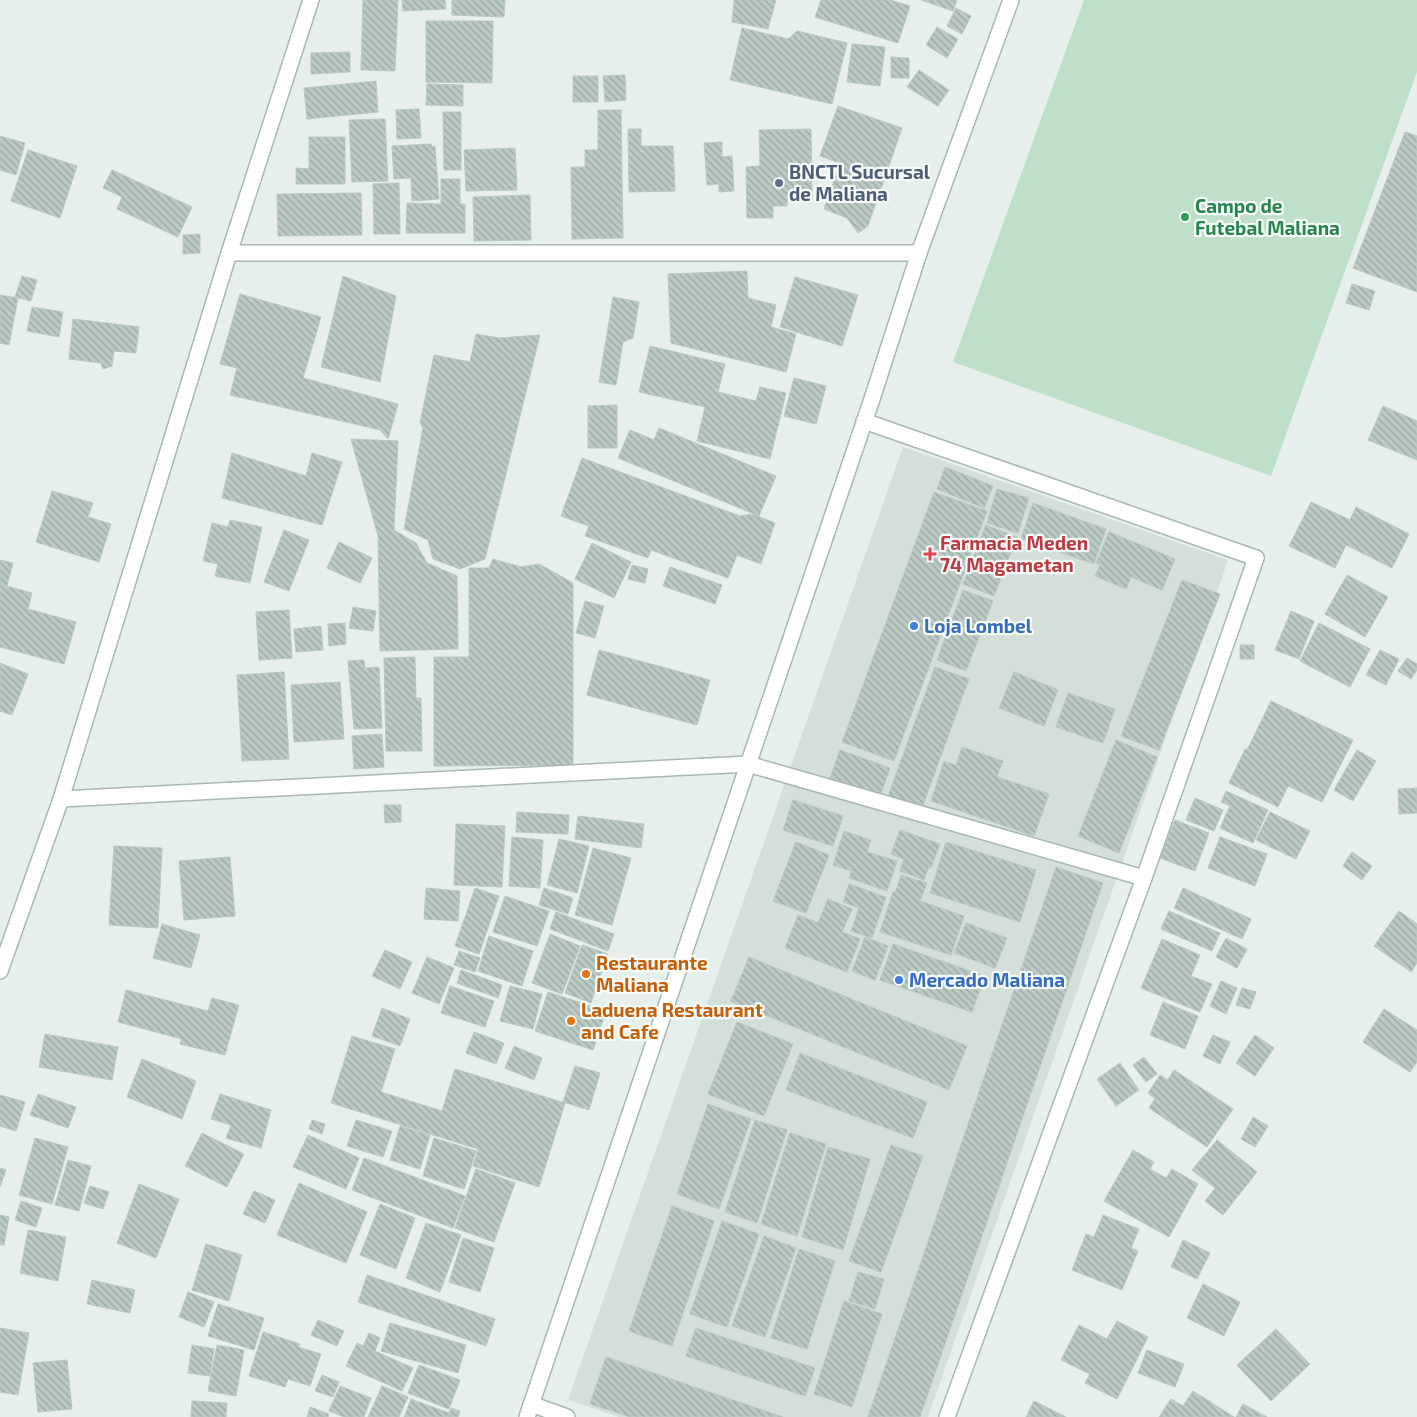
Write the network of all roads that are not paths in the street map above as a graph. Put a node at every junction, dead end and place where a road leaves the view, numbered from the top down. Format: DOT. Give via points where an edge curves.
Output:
graph roads {
  1 [pos="311,0"];
  2 [pos="1011,0"];
  3 [pos="229,253"];
  4 [pos="919,253"];
  5 [pos="864,421"];
  6 [pos="748,764"];
  7 [pos="61,799"];
  8 [pos="1144,878"];
  9 [pos="0,972"];
  10 [pos="529,1411"];
  11 [pos="567,1417"];
  12 [pos="947,1417"];
  1 -- 3 [label="street"];
  2 -- 4 [label="street"];
  3 -- 4 [label="street"];
  3 -- 7 [label="street"];
  4 -- 5 [label="street"];
  5 -- 6 [label="street"];
  5 -- 8 [label="street" via="1256,558"];
  6 -- 7 [label="street"];
  6 -- 8 [label="street"];
  6 -- 10 [label="street"];
  7 -- 9 [label="street"];
  8 -- 12 [label="street"];
  10 -- 11 [label="street"];
}
